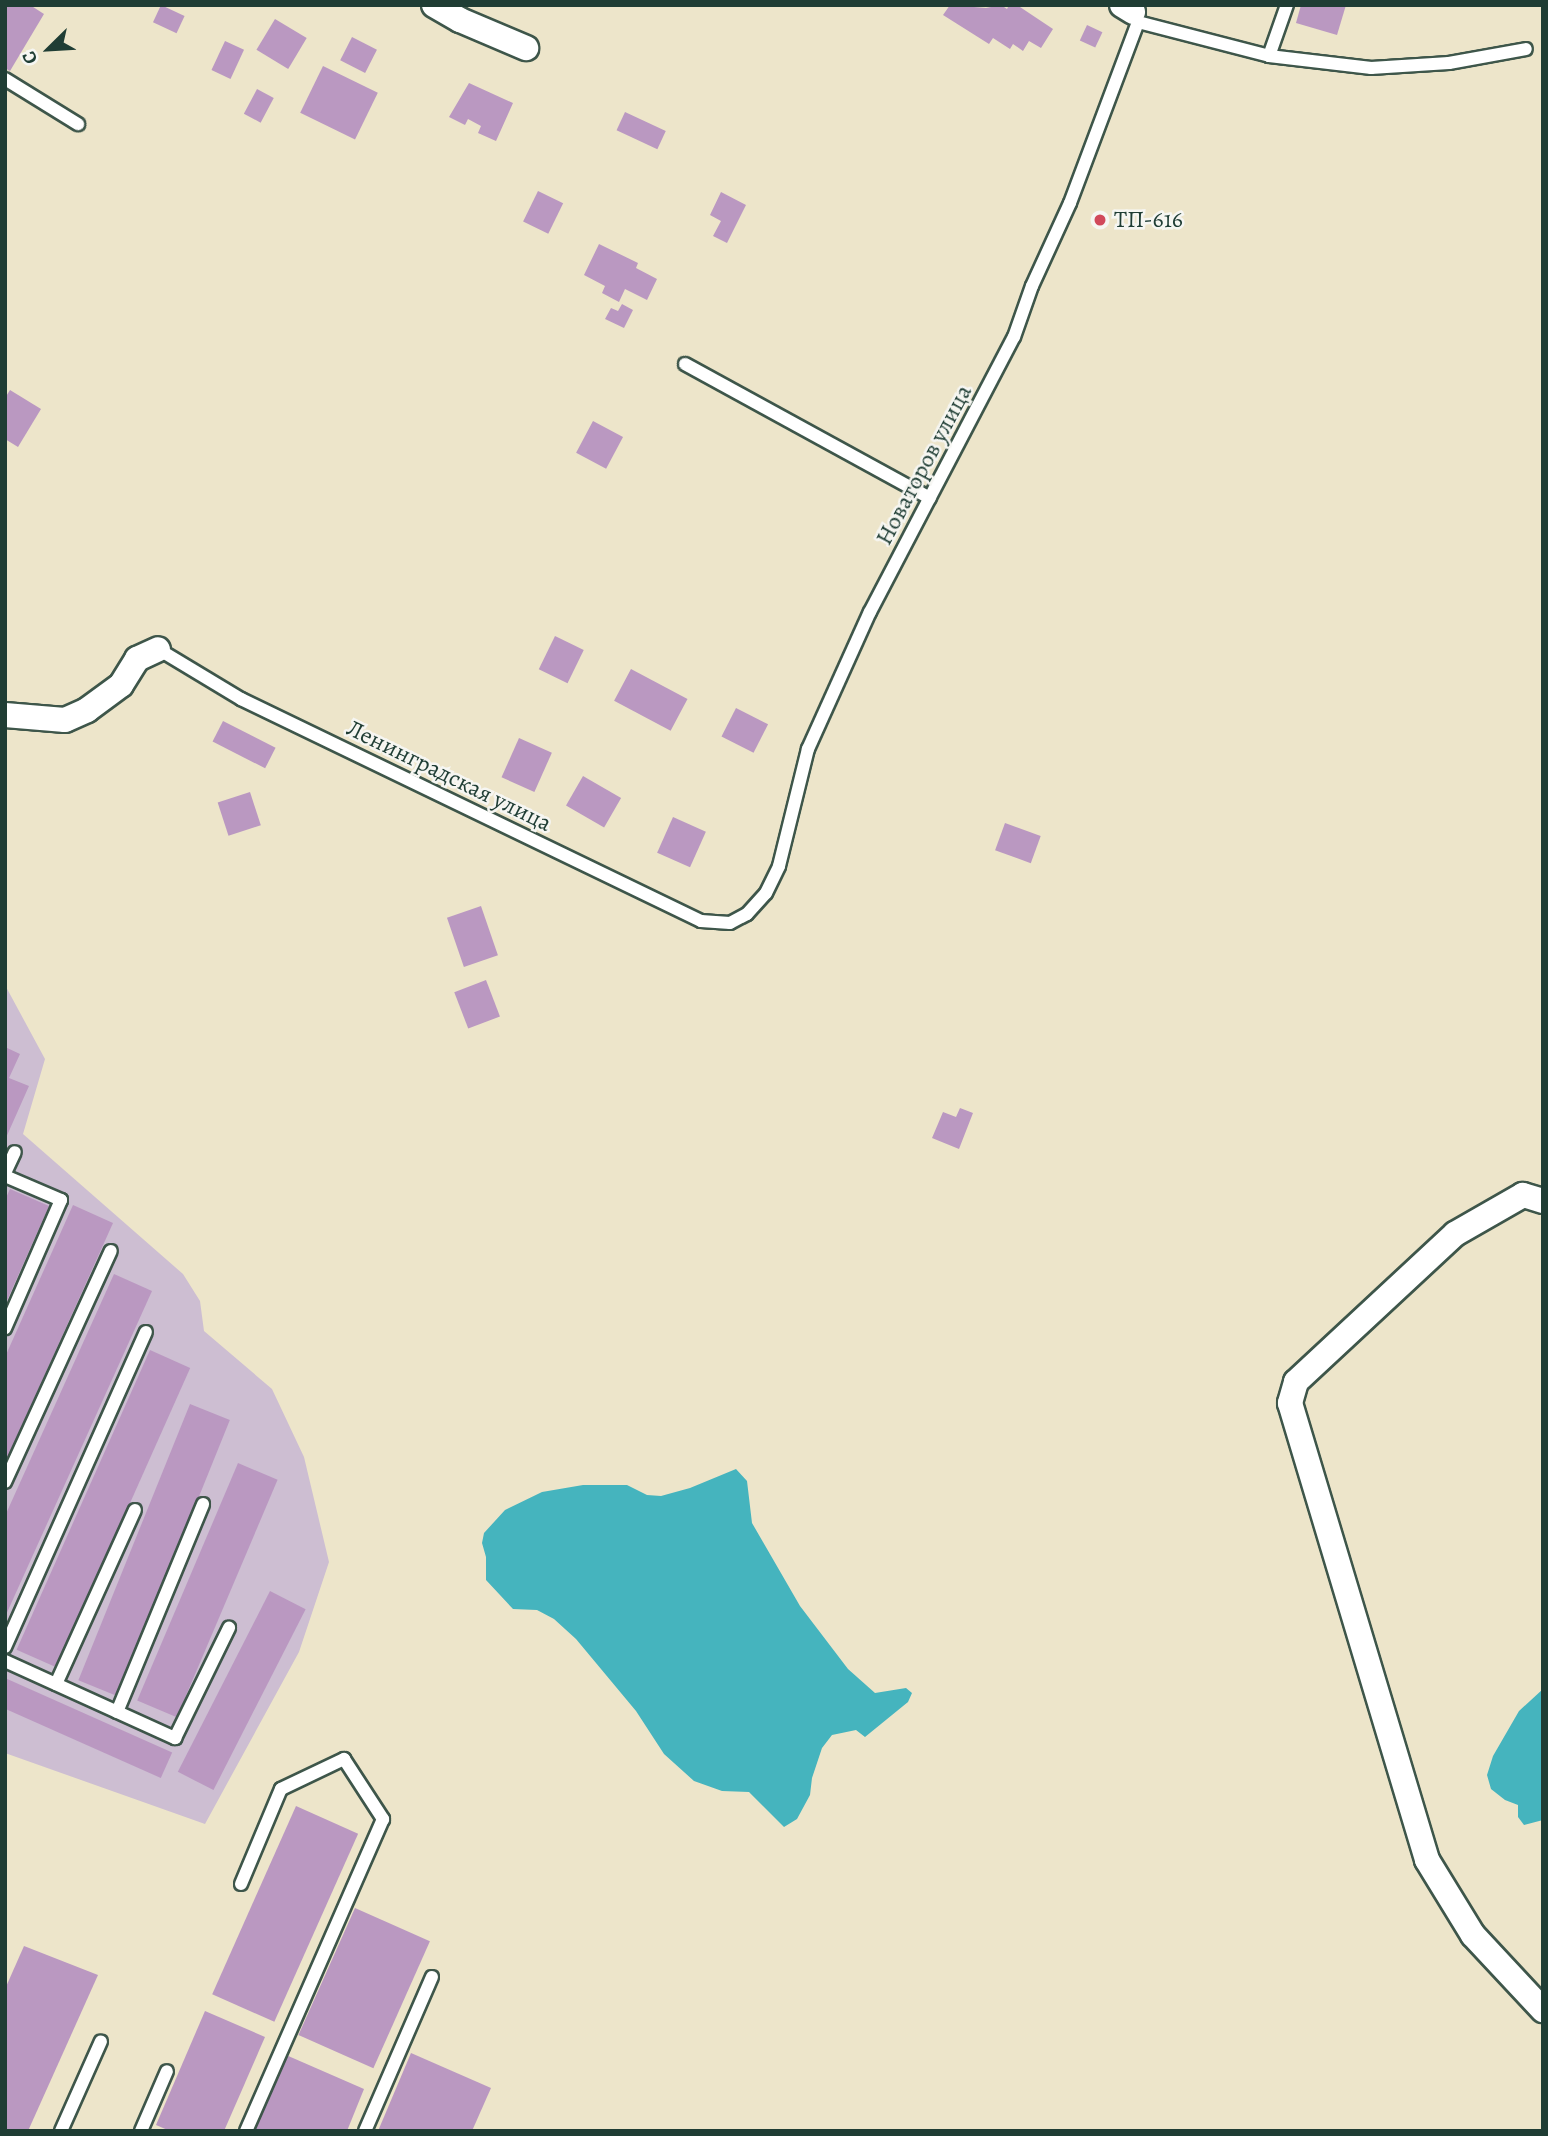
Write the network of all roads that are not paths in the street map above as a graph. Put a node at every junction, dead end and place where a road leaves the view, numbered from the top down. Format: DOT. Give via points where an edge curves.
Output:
graph roads {
  1 [pos="434,5"];
  2 [pos="1287,5"];
  3 [pos="1131,13"];
  4 [pos="526,48"];
  5 [pos="1527,49"];
  6 [pos="1269,56"];
  7 [pos="5,79"];
  8 [pos="78,124"];
  9 [pos="685,364"];
  10 [pos="930,498"];
  11 [pos="158,649"];
  12 [pos="5,715"];
  13 [pos="730,923"];
  14 [pos="15,1152"];
  15 [pos="5,1175"];
  16 [pos="1543,1201"];
  17 [pos="111,1251"];
  18 [pos="5,1328"];
  19 [pos="146,1332"];
  20 [pos="5,1482"];
  21 [pos="204,1504"];
  22 [pos="135,1510"];
  23 [pos="229,1628"];
  24 [pos="5,1647"];
  25 [pos="5,1661"];
  26 [pos="56,1684"];
  27 [pos="117,1712"];
  28 [pos="241,1884"];
  29 [pos="432,1977"];
  30 [pos="1543,2010"];
  31 [pos="102,2041"];
  32 [pos="167,2071"];
  33 [pos="61,2131"];
  34 [pos="141,2131"];
  35 [pos="246,2131"];
  36 [pos="365,2131"];
  1 -- 4 [label="street"];
  2 -- 6 [label="lane"];
  3 -- 6 [label="lane"];
  3 -- 10 [label="lane, Новаторов улица" via="1070,203 1014,337"];
  5 -- 6 [label="lane" via="1450,63 1371,68"];
  7 -- 8 [label="lane"];
  9 -- 10 [label="lane"];
  10 -- 13 [label="lane, Новаторов улица" via="870,612 807,749 775,875 747,914"];
  11 -- 12 [label="street" via="137,659 121,685 65,720"];
  11 -- 13 [label="lane, Ленинградская улица" via="241,699 701,921"];
  14 -- 15 [label="lane"];
  15 -- 18 [label="lane" via="61,1200"];
  16 -- 30 [label="street" via="1523,1195 1455,1234 1297,1382 1290,1403 1427,1860 1473,1935"];
  17 -- 20 [label="lane"];
  19 -- 24 [label="lane"];
  21 -- 27 [label="lane"];
  22 -- 26 [label="lane"];
  23 -- 27 [label="lane" via="175,1738"];
  25 -- 26 [label="lane"];
  26 -- 27 [label="lane"];
  28 -- 35 [label="lane" via="281,1789 344,1759 383,1819"];
  29 -- 36 [label="lane"];
  31 -- 33 [label="lane"];
  32 -- 34 [label="lane"];
}
